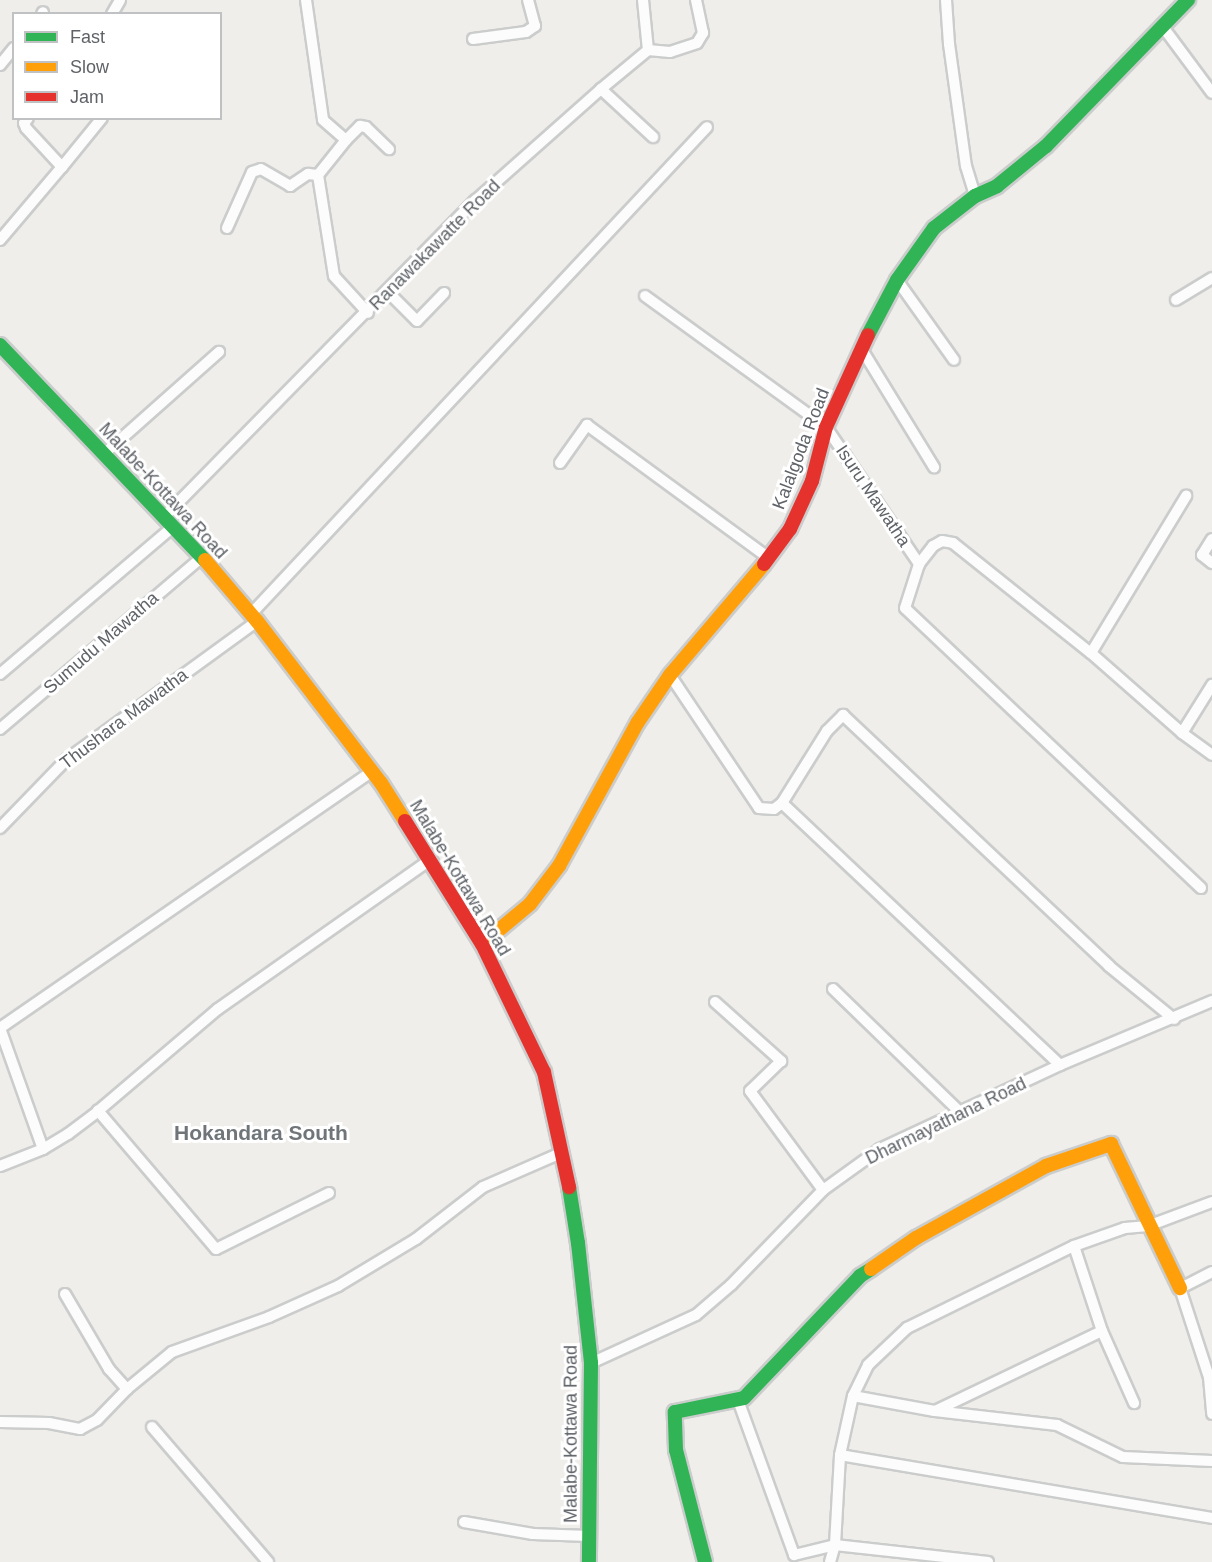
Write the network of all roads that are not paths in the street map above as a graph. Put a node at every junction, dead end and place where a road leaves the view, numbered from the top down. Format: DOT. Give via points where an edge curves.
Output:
graph roads {
  1 [pos="306,0"];
  2 [pos="528,0"];
  3 [pos="643,0"];
  4 [pos="696,0"];
  5 [pos="946,0"];
  6 [pos="1188,0"];
  7 [pos="1163,27"];
  8 [pos="473,39"];
  9 [pos="12,50"];
  10 [pos="648,50"];
  11 [pos="0,65"];
  12 [pos="601,89"];
  13 [pos="1212,93"];
  14 [pos="26,120"];
  15 [pos="100,120"];
  16 [pos="707,127"];
  17 [pos="653,137"];
  18 [pos="346,140"];
  19 [pos="389,149"];
  20 [pos="62,166"];
  21 [pos="318,175"];
  22 [pos="975,196"];
  23 [pos="227,228"];
  24 [pos="0,240"];
  25 [pos="1212,278"];
  26 [pos="897,280"];
  27 [pos="388,292"];
  28 [pos="444,293"];
  29 [pos="645,296"];
  30 [pos="1176,300"];
  31 [pos="368,313"];
  32 [pos="0,345"];
  33 [pos="861,348"];
  34 [pos="219,352"];
  35 [pos="954,360"];
  36 [pos="826,427"];
  37 [pos="104,454"];
  38 [pos="560,463"];
  39 [pos="934,467"];
  40 [pos="1186,496"];
  41 [pos="169,522"];
  42 [pos="1212,539"];
  43 [pos="202,557"];
  44 [pos="769,558"];
  45 [pos="1212,563"];
  46 [pos="919,564"];
  47 [pos="254,617"];
  48 [pos="1091,653"];
  49 [pos="0,674"];
  50 [pos="670,675"];
  51 [pos="1212,685"];
  52 [pos="0,729"];
  53 [pos="1182,733"];
  54 [pos="1212,755"];
  55 [pos="373,771"];
  56 [pos="782,803"];
  57 [pos="0,828"];
  58 [pos="430,860"];
  59 [pos="1201,888"];
  60 [pos="482,944"];
  61 [pos="833,989"];
  62 [pos="1212,1001"];
  63 [pos="715,1002"];
  64 [pos="1174,1019"];
  65 [pos="1060,1065"];
  66 [pos="98,1111"];
  67 [pos="959,1111"];
  68 [pos="43,1149"];
  69 [pos="563,1152"];
  70 [pos="0,1166"];
  71 [pos="823,1190"];
  72 [pos="329,1193"];
  73 [pos="1212,1202"];
  74 [pos="1148,1226"];
  75 [pos="1074,1246"];
  76 [pos="1212,1272"];
  77 [pos="1180,1288"];
  78 [pos="65,1294"];
  79 [pos="1102,1330"];
  80 [pos="591,1363"];
  81 [pos="1211,1376"];
  82 [pos="127,1389"];
  83 [pos="853,1396"];
  84 [pos="738,1400"];
  85 [pos="1134,1403"];
  86 [pos="935,1411"];
  87 [pos="1212,1414"];
  88 [pos="0,1422"];
  89 [pos="152,1427"];
  90 [pos="840,1455"];
  91 [pos="1212,1461"];
  92 [pos="1212,1518"];
  93 [pos="464,1522"];
  94 [pos="589,1536"];
  95 [pos="835,1545"];
  96 [pos="268,1562"];
  97 [pos="589,1562"];
  98 [pos="705,1562"];
  99 [pos="830,1562"];
  100 [pos="988,1562"];
  1 -- 18 [label="street" via="323,120"];
  2 -- 8 [label="street" via="535,26 526,32"];
  3 -- 10 [label="street"];
  4 -- 10 [label="street" via="703,33 697,43 670,52"];
  5 -- 22 [label="street" via="966,166"];
  6 -- 7 [label="street, Kalalgoda Road"];
  7 -- 13 [label="street"];
  7 -- 22 [label="street, Kalalgoda Road" via="1046,146 997,186"];
  9 -- 11 [label="street"];
  10 -- 12 [label="street, Ranawakawatte Road"];
  12 -- 17 [label="street"];
  12 -- 27 [label="street, Ranawakawatte Road" via="476,200"];
  14 -- 20 [label="street" via="26,128"];
  15 -- 20 [label="street"];
  16 -- 47 [label="street, Thushara Mawatha"];
  18 -- 19 [label="street" via="360,126 366,127"];
  18 -- 21 [label="street"];
  20 -- 24 [label="street"];
  21 -- 23 [label="street" via="308,174 290,186 261,169 252,172"];
  21 -- 31 [label="street" via="334,276"];
  22 -- 26 [label="street, Kalalgoda Road" via="934,228"];
  25 -- 30 [label="street"];
  26 -- 33 [label="street, Kalalgoda Road"];
  26 -- 35 [label="street"];
  27 -- 28 [label="street" via="417,321"];
  27 -- 31 [label="street, Ranawakawatte Road"];
  29 -- 36 [label="street, Isuru Mawatha"];
  31 -- 41 [label="street, Ranawakawatte Road" via="333,343"];
  32 -- 37 [label="street, Malabe-Kottawa Road"];
  33 -- 36 [label="street, Kalalgoda Road"];
  33 -- 39 [label="street"];
  34 -- 37 [label="street"];
  36 -- 44 [label="street, Kalalgoda Road" via="812,481 790,529"];
  36 -- 46 [label="street, Isuru Mawatha"];
  37 -- 41 [label="street, Malabe-Kottawa Road"];
  38 -- 44 [label="street" via="587,425"];
  40 -- 48 [label="street"];
  41 -- 43 [label="street, Malabe-Kottawa Road"];
  41 -- 49 [label="street, Ranawakawatte Road"];
  42 -- 45 [label="street" via="1202,555"];
  43 -- 47 [label="street, Malabe-Kottawa Road"];
  43 -- 52 [label="street, Sumudu Mawatha"];
  44 -- 50 [label="street, Kalalgoda Road"];
  46 -- 48 [label="street" via="933,546 942,541 953,543"];
  46 -- 59 [label="street" via="905,608"];
  47 -- 55 [label="street, Malabe-Kottawa Road"];
  47 -- 57 [label="street, Thushara Mawatha" via="66,759"];
  48 -- 53 [label="street"];
  50 -- 56 [label="street" via="759,808 774,809"];
  50 -- 60 [label="street, Kalalgoda Road" via="638,722 559,866 530,904"];
  51 -- 53 [label="street"];
  53 -- 54 [label="street"];
  55 -- 58 [label="street, Malabe-Kottawa Road"];
  55 -- 68 [label="street" via="0,1028"];
  56 -- 64 [label="street" via="827,731 843,715 1109,966"];
  56 -- 65 [label="street"];
  58 -- 60 [label="street, Malabe-Kottawa Road"];
  58 -- 66 [label="street" via="218,1009"];
  60 -- 69 [label="street, Malabe-Kottawa Road" via="544,1072"];
  61 -- 67 [label="street"];
  62 -- 64 [label="street, Dharmayathana Road"];
  63 -- 71 [label="street" via="781,1060 750,1091"];
  64 -- 65 [label="street, Dharmayathana Road"];
  65 -- 67 [label="street, Dharmayathana Road"];
  66 -- 68 [label="street"];
  66 -- 72 [label="street" via="216,1249"];
  67 -- 71 [label="street, Dharmayathana Road" via="880,1149"];
  68 -- 70 [label="street"];
  69 -- 80 [label="street, Malabe-Kottawa Road"];
  69 -- 82 [label="street" via="483,1187 416,1239 338,1286 172,1353"];
  71 -- 80 [label="street, Dharmayathana Road" via="731,1285 696,1315"];
  73 -- 74 [label="street"];
  74 -- 75 [label="street" via="1125,1228"];
  74 -- 77 [label="street"];
  74 -- 84 [label="street" via="1111,1144 1046,1166 916,1238 860,1276"];
  75 -- 79 [label="street"];
  75 -- 83 [label="street" via="907,1328 868,1365"];
  76 -- 77 [label="street"];
  77 -- 81 [label="street"];
  78 -- 82 [label="street" via="109,1369"];
  79 -- 85 [label="street"];
  79 -- 86 [label="street"];
  80 -- 94 [label="street, Malabe-Kottawa Road"];
  81 -- 87 [label="street"];
  82 -- 88 [label="street" via="97,1420 80,1429 49,1423"];
  83 -- 86 [label="street"];
  83 -- 90 [label="street"];
  84 -- 95 [label="street" via="794,1555"];
  84 -- 98 [label="street" via="675,1412 676,1450"];
  86 -- 91 [label="street" via="1057,1425 1123,1457"];
  89 -- 96 [label="street"];
  90 -- 92 [label="street"];
  90 -- 95 [label="street"];
  93 -- 94 [label="street" via="533,1534"];
  94 -- 97 [label="street, Malabe-Kottawa Road"];
  95 -- 99 [label="street"];
  95 -- 100 [label="street"];
}
